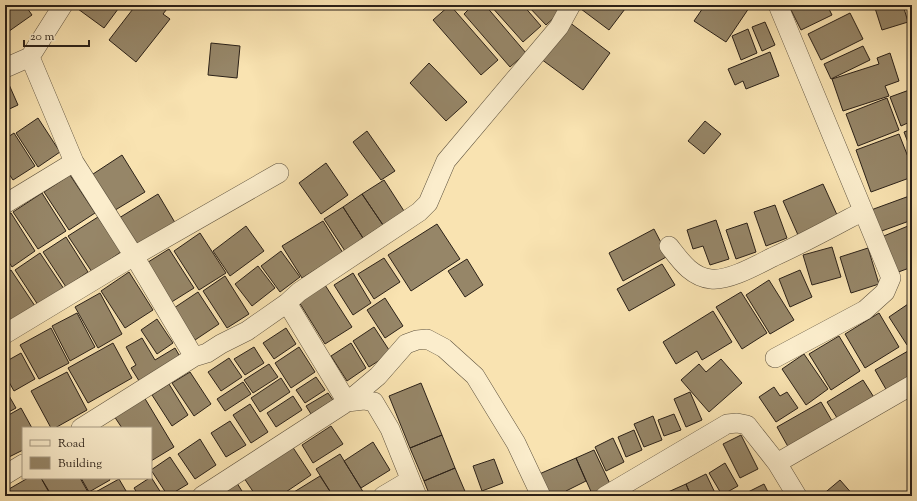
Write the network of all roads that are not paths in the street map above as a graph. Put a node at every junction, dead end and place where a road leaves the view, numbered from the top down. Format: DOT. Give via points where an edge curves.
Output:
graph roads {
  1 [pos="63,5"];
  2 [pos="571,5"];
  3 [pos="778,5"];
  4 [pos="30,57"];
  5 [pos="5,68"];
  6 [pos="74,162"];
  7 [pos="279,173"];
  8 [pos="5,204"];
  9 [pos="863,211"];
  10 [pos="669,246"];
  11 [pos="134,256"];
  12 [pos="287,303"];
  13 [pos="5,334"];
  14 [pos="194,357"];
  15 [pos="775,358"];
  16 [pos="912,385"];
  17 [pos="348,402"];
  18 [pos="83,427"];
  19 [pos="777,463"];
  20 [pos="22,465"];
  21 [pos="5,475"];
  22 [pos="413,488"];
  23 [pos="202,496"];
  24 [pos="383,496"];
  25 [pos="541,496"];
  26 [pos="605,496"];
  27 [pos="796,496"];
  1 -- 4 [label="street"];
  2 -- 12 [label="street" via="558,27 446,161 428,203 419,212 299,292"];
  3 -- 9 [label="street"];
  4 -- 5 [label="street"];
  4 -- 6 [label="street"];
  6 -- 8 [label="street"];
  6 -- 11 [label="street"];
  7 -- 11 [label="street"];
  9 -- 10 [label="street" via="814,238 734,275 720,278 712,279 697,275 686,268"];
  9 -- 15 [label="street" via="891,278 885,292 865,310"];
  11 -- 13 [label="street"];
  11 -- 14 [label="street"];
  12 -- 14 [label="street" via="247,331 207,353"];
  12 -- 17 [label="street"];
  14 -- 18 [label="street"];
  16 -- 19 [label="street"];
  17 -- 22 [label="street" via="374,402 390,429"];
  17 -- 23 [label="street"];
  17 -- 25 [label="street" via="378,376 406,344 427,339 444,348 475,376 516,443"];
  19 -- 26 [label="street" via="747,425 727,424"];
  19 -- 27 [label="street"];
  20 -- 21 [label="street"];
  22 -- 24 [label="street"];
}
